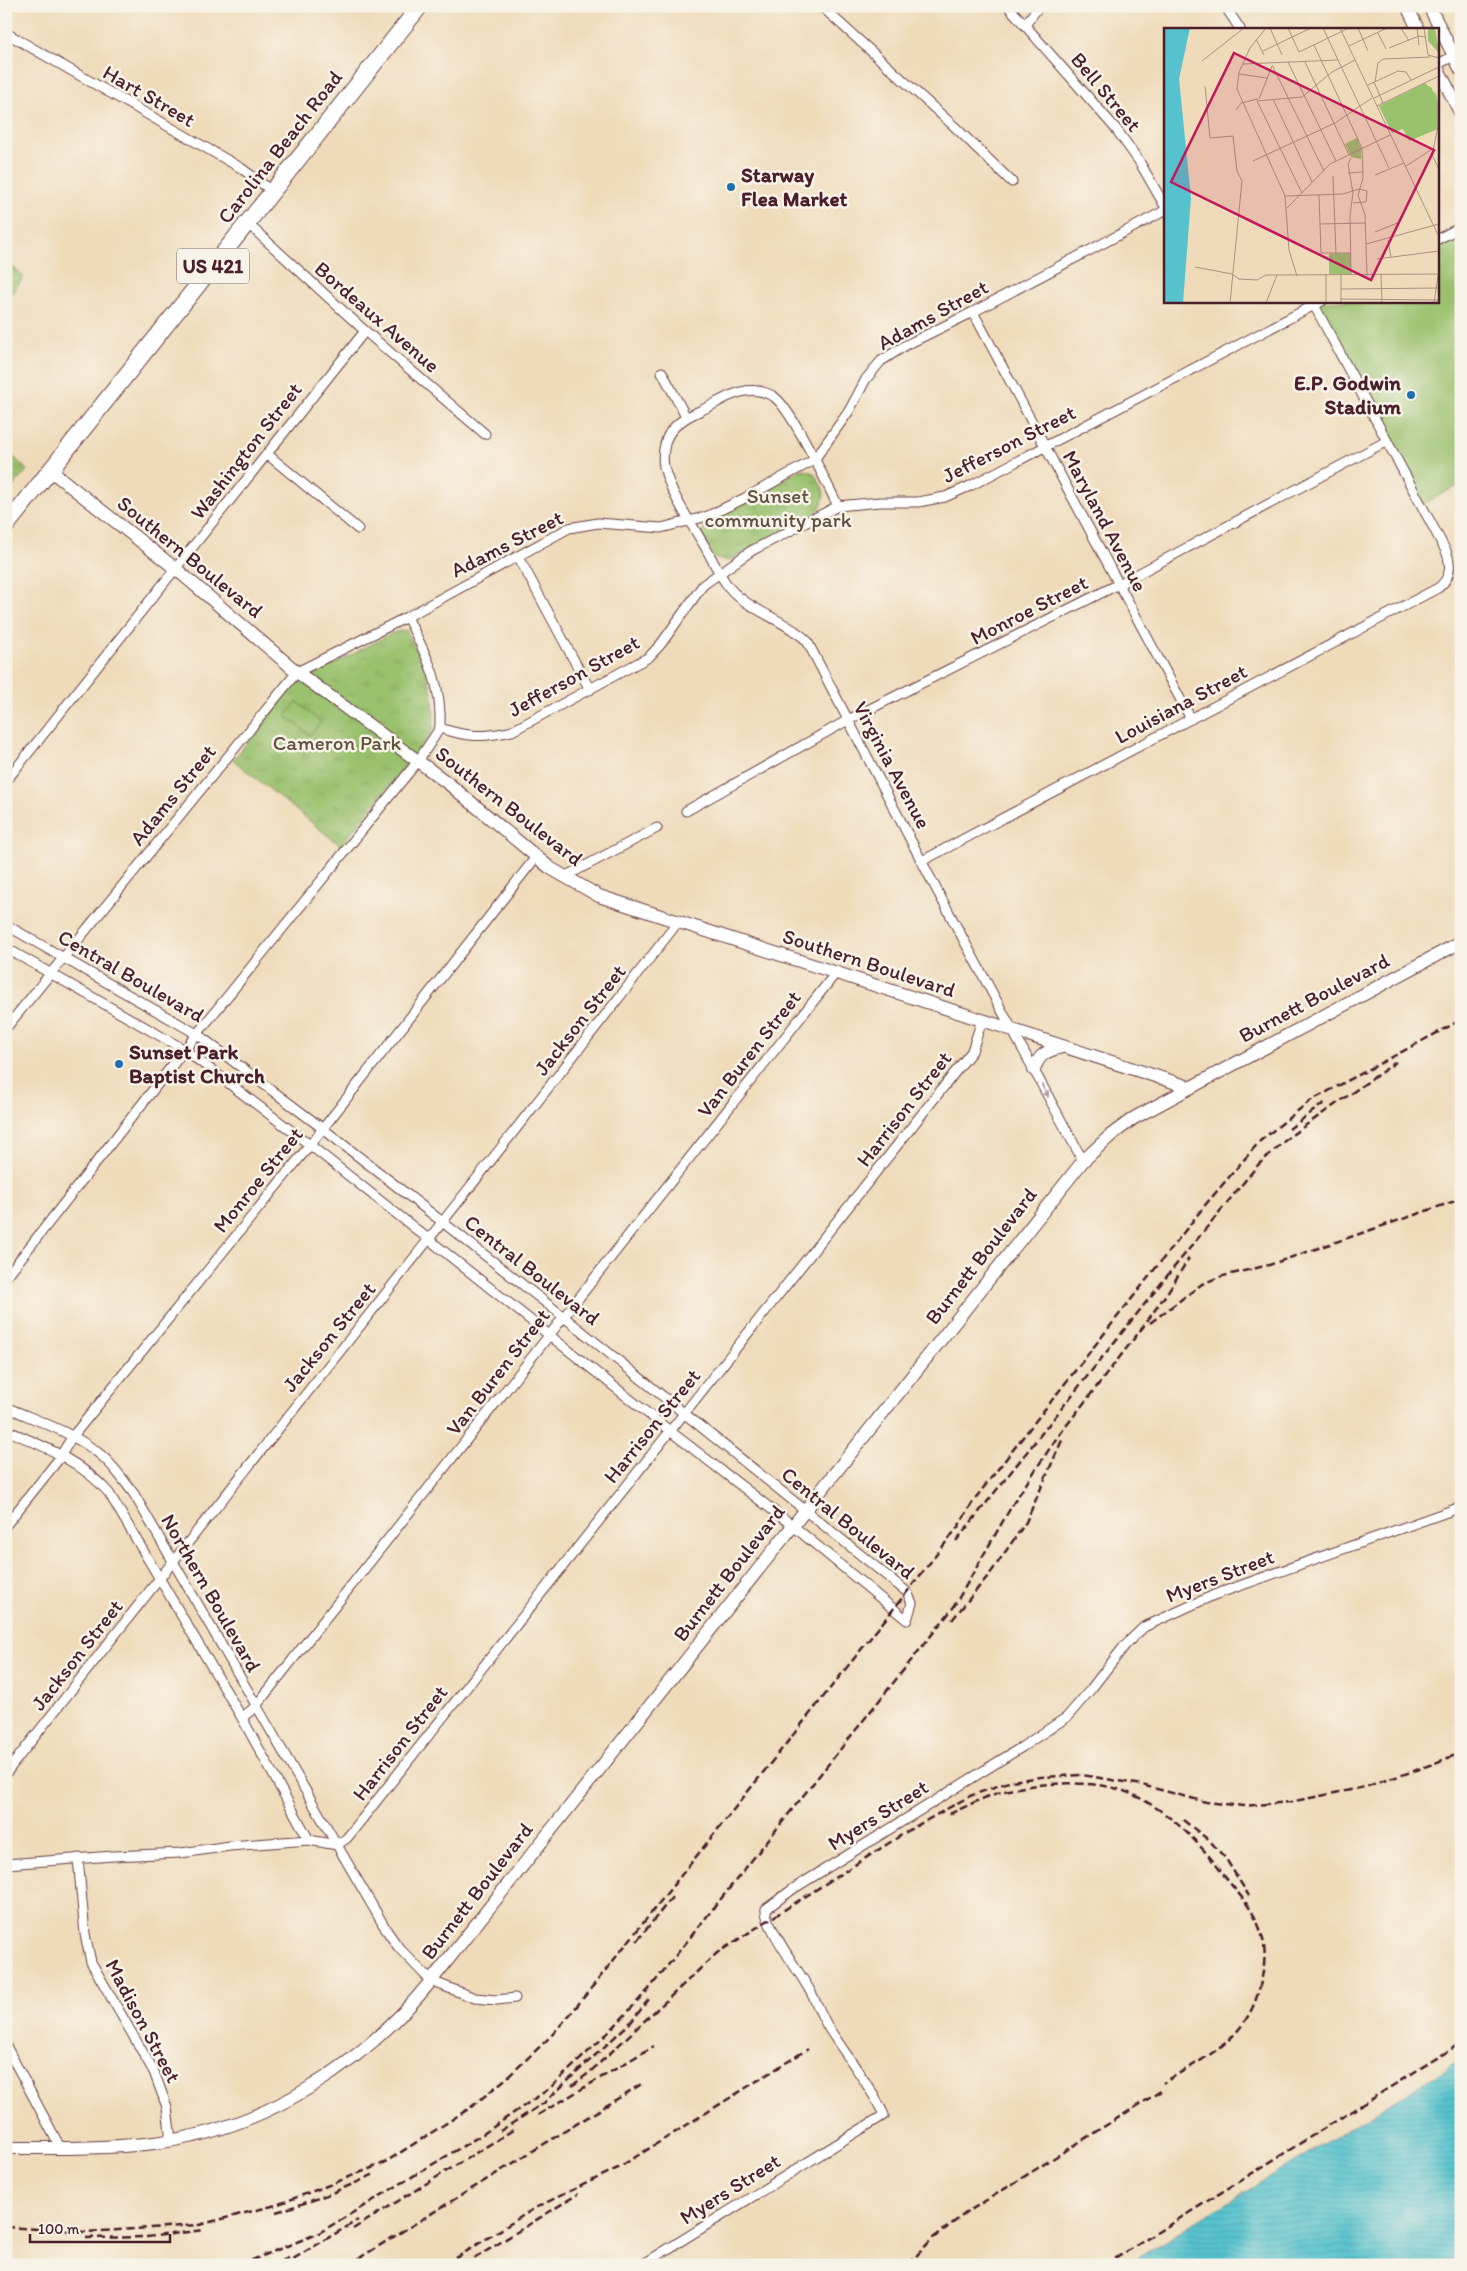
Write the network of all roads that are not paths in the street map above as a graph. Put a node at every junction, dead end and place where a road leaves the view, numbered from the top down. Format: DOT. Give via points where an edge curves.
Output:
graph roads {
  1 [pos="10,6"];
  2 [pos="420,6"];
  3 [pos="821,6"];
  4 [pos="1008,6"];
  5 [pos="1039,6"];
  6 [pos="1225,6"];
  7 [pos="1407,6"];
  8 [pos="1429,6"];
  9 [pos="6,7"];
  10 [pos="1025,25"];
  11 [pos="1239,28"];
  12 [pos="1418,28"];
  13 [pos="6,33"];
  14 [pos="1454,56"];
  15 [pos="1440,63"];
  16 [pos="1461,70"];
  17 [pos="1440,73"];
  18 [pos="1461,114"];
  19 [pos="1012,182"];
  20 [pos="272,192"];
  21 [pos="1164,205"];
  22 [pos="1164,210"];
  23 [pos="247,223"];
  24 [pos="1461,227"];
  25 [pos="1440,238"];
  26 [pos="1318,303"];
  27 [pos="974,312"];
  28 [pos="365,330"];
  29 [pos="662,372"];
  30 [pos="686,417"];
  31 [pos="485,434"];
  32 [pos="1387,441"];
  33 [pos="1045,447"];
  34 [pos="266,454"];
  35 [pos="814,460"];
  36 [pos="51,471"];
  37 [pos="838,506"];
  38 [pos="690,521"];
  39 [pos="6,526"];
  40 [pos="358,529"];
  41 [pos="518,556"];
  42 [pos="176,569"];
  43 [pos="720,572"];
  44 [pos="1119,584"];
  45 [pos="407,616"];
  46 [pos="297,672"];
  47 [pos="590,690"];
  48 [pos="1191,719"];
  49 [pos="848,720"];
  50 [pos="440,728"];
  51 [pos="418,761"];
  52 [pos="6,781"];
  53 [pos="686,811"];
  54 [pos="657,828"];
  55 [pos="536,857"];
  56 [pos="922,861"];
  57 [pos="564,877"];
  58 [pos="678,922"];
  59 [pos="6,925"];
  60 [pos="1461,942"];
  61 [pos="6,948"];
  62 [pos="64,956"];
  63 [pos="50,972"];
  64 [pos="834,974"];
  65 [pos="982,1020"];
  66 [pos="6,1028"];
  67 [pos="1014,1032"];
  68 [pos="197,1034"];
  69 [pos="1062,1047"];
  70 [pos="185,1050"];
  71 [pos="1034,1070"];
  72 [pos="1188,1087"];
  73 [pos="322,1128"];
  74 [pos="310,1144"];
  75 [pos="1083,1161"];
  76 [pos="443,1223"];
  77 [pos="430,1240"];
  78 [pos="6,1277"];
  79 [pos="564,1317"];
  80 [pos="550,1334"];
  81 [pos="6,1407"];
  82 [pos="684,1414"];
  83 [pos="6,1430"];
  84 [pos="670,1430"];
  85 [pos="72,1437"];
  86 [pos="61,1454"];
  87 [pos="1461,1507"];
  88 [pos="805,1510"];
  89 [pos="6,1525"];
  90 [pos="792,1526"];
  91 [pos="172,1561"];
  92 [pos="160,1577"];
  93 [pos="256,1706"];
  94 [pos="242,1718"];
  95 [pos="6,1773"];
  96 [pos="309,1840"];
  97 [pos="337,1845"];
  98 [pos="78,1858"];
  99 [pos="6,1864"];
  100 [pos="431,1981"];
  101 [pos="515,1998"];
  102 [pos="6,2046"];
  103 [pos="171,2140"];
  104 [pos="6,2148"];
  105 [pos="60,2148"];
  106 [pos="642,2265"];
  1 -- 9 [label="street"];
  2 -- 20 [label="highway, Carolina Beach Road / US 421"];
  3 -- 19 [label="street"];
  4 -- 10 [label="street, Bell Street"];
  5 -- 10 [label="street"];
  6 -- 11 [label="street"];
  7 -- 12 [label="main road"];
  8 -- 14 [label="main road"];
  10 -- 21 [label="street, Bell Street" via="1116,129"];
  13 -- 20 [label="street, Hart Street" via="241,168"];
  14 -- 15 [label="street"];
  14 -- 16 [label="main road"];
  17 -- 18 [label="main road"];
  20 -- 23 [label="highway, Carolina Beach Road / US 421"];
  22 -- 27 [label="street, Adams Street"];
  23 -- 28 [label="street, Bordeaux Avenue"];
  23 -- 36 [label="highway, Carolina Beach Road / US 421"];
  24 -- 25 [label="street"];
  26 -- 32 [label="street"];
  26 -- 33 [label="street, Jefferson Street"];
  27 -- 33 [label="street, Maryland Avenue"];
  27 -- 35 [label="street, Adams Street" via="906,345 881,361"];
  28 -- 31 [label="street, Bordeaux Avenue"];
  28 -- 34 [label="street, Washington Street"];
  29 -- 30 [label="street"];
  30 -- 35 [label="street, Virginia Avenue" via="735,392 756,390 774,396 792,417"];
  30 -- 38 [label="street, Virginia Avenue" via="670,432 664,451 664,467"];
  32 -- 44 [label="street, Monroe Street"];
  32 -- 48 [label="street, Louisiana Street" via="1446,551 1450,571 1445,581 1438,588"];
  33 -- 37 [label="street, Jefferson Street" via="945,497 918,502"];
  33 -- 44 [label="street, Maryland Avenue"];
  34 -- 40 [label="street"];
  34 -- 42 [label="street, Washington Street"];
  35 -- 37 [label="street, Virginia Avenue"];
  35 -- 38 [label="street, Adams Street" via="745,498"];
  36 -- 39 [label="highway, Carolina Beach Road / US 421"];
  36 -- 42 [label="main road, Southern Boulevard"];
  37 -- 43 [label="street, Jefferson Street" via="751,551"];
  38 -- 41 [label="street, Adams Street" via="661,528 598,523 569,528"];
  38 -- 43 [label="street, Virginia Avenue"];
  41 -- 45 [label="street, Adams Street"];
  41 -- 47 [label="street"];
  42 -- 46 [label="main road, Southern Boulevard"];
  42 -- 52 [label="street, Washington Street"];
  43 -- 47 [label="street, Jefferson Street" via="703,585 649,658"];
  43 -- 49 [label="street, Virginia Avenue" via="725,583 738,596 795,629 807,641"];
  44 -- 48 [label="street, Maryland Avenue"];
  44 -- 49 [label="street, Monroe Street"];
  45 -- 46 [label="street, Adams Street"];
  45 -- 50 [label="street" via="436,681 441,703"];
  46 -- 51 [label="main road, Southern Boulevard"];
  46 -- 62 [label="street, Adams Street"];
  47 -- 50 [label="street, Jefferson Street" via="512,731 491,736 465,736"];
  48 -- 56 [label="street, Louisiana Street"];
  49 -- 53 [label="street, Monroe Street"];
  49 -- 56 [label="street, Virginia Avenue"];
  50 -- 51 [label="street"];
  51 -- 55 [label="main road, Southern Boulevard"];
  51 -- 68 [label="street"];
  54 -- 57 [label="street"];
  55 -- 57 [label="main road, Southern Boulevard"];
  55 -- 73 [label="street, Monroe Street"];
  56 -- 67 [label="street, Virginia Avenue"];
  57 -- 58 [label="main road, Southern Boulevard" via="599,896"];
  58 -- 64 [label="main road, Southern Boulevard"];
  58 -- 76 [label="street, Jackson Street"];
  59 -- 62 [label="street, Central Boulevard"];
  60 -- 72 [label="main road, Burnett Boulevard"];
  61 -- 63 [label="street, Central Boulevard"];
  62 -- 63 [label="street, Adams Street"];
  62 -- 68 [label="street, Central Boulevard"];
  63 -- 66 [label="street, Adams Street"];
  63 -- 70 [label="street, Central Boulevard"];
  64 -- 65 [label="main road, Southern Boulevard"];
  64 -- 79 [label="street, Van Buren Street"];
  65 -- 67 [label="main road, Southern Boulevard"];
  65 -- 82 [label="street, Harrison Street" via="972,1051"];
  67 -- 69 [label="main road, Southern Boulevard"];
  67 -- 71 [label="street, Virginia Avenue"];
  68 -- 70 [label="street"];
  68 -- 73 [label="street, Central Boulevard"];
  69 -- 71 [label="main road" via="1042,1054"];
  69 -- 72 [label="main road, Southern Boulevard"];
  70 -- 74 [label="street, Central Boulevard"];
  70 -- 78 [label="street"];
  71 -- 75 [label="street, Virginia Avenue, one-way"];
  72 -- 75 [label="main road, Burnett Boulevard" via="1122,1126"];
  73 -- 74 [label="street, Monroe Street"];
  73 -- 76 [label="street, Central Boulevard"];
  74 -- 77 [label="street, Central Boulevard"];
  74 -- 85 [label="street, Monroe Street"];
  75 -- 88 [label="main road, Burnett Boulevard"];
  76 -- 77 [label="street, Jackson Street"];
  76 -- 79 [label="street, Central Boulevard"];
  77 -- 80 [label="street, Central Boulevard"];
  77 -- 91 [label="street, Jackson Street"];
  79 -- 80 [label="street, Van Buren Street"];
  79 -- 82 [label="street, Central Boulevard"];
  80 -- 84 [label="street, Central Boulevard"];
  80 -- 93 [label="street, Van Buren Street"];
  81 -- 85 [label="street, Northern Boulevard"];
  82 -- 84 [label="street, Harrison Street"];
  82 -- 88 [label="street, Central Boulevard"];
  83 -- 86 [label="street, Northern Boulevard"];
  84 -- 90 [label="street, Central Boulevard"];
  84 -- 97 [label="street, Harrison Street" via="347,1838"];
  85 -- 86 [label="street, Monroe Street"];
  85 -- 91 [label="street, Northern Boulevard" via="102,1455 116,1470 134,1494"];
  86 -- 89 [label="street, Monroe Street"];
  86 -- 92 [label="street, Northern Boulevard" via="88,1471 109,1492"];
  87 -- 106 [label="street, Myers Street" via="1214,1595 1151,1623 1133,1636 1066,1717 766,1909 774,1932 884,2115"];
  88 -- 90 [label="main road, Burnett Boulevard"];
  88 -- 90 [label="street, Central Boulevard" via="907,1592 912,1603 907,1620"];
  90 -- 100 [label="main road, Burnett Boulevard"];
  91 -- 92 [label="street, Jackson Street"];
  91 -- 93 [label="street, Northern Boulevard"];
  92 -- 94 [label="street, Northern Boulevard"];
  92 -- 95 [label="street, Jackson Street"];
  93 -- 94 [label="street, Van Buren Street"];
  93 -- 97 [label="street, Northern Boulevard"];
  94 -- 96 [label="street, Northern Boulevard"];
  96 -- 97 [label="street"];
  96 -- 98 [label="street" via="181,1853"];
  97 -- 100 [label="street, Northern Boulevard" via="387,1931"];
  98 -- 99 [label="street"];
  98 -- 103 [label="street, Madison Street" via="91,1962 154,2072 167,2107"];
  100 -- 101 [label="street" via="482,2000"];
  100 -- 103 [label="main road, Burnett Boulevard" via="375,2040 306,2090 240,2121"];
  102 -- 105 [label="street"];
  103 -- 105 [label="main road, Burnett Boulevard"];
  104 -- 105 [label="main road, Burnett Boulevard"];
}
